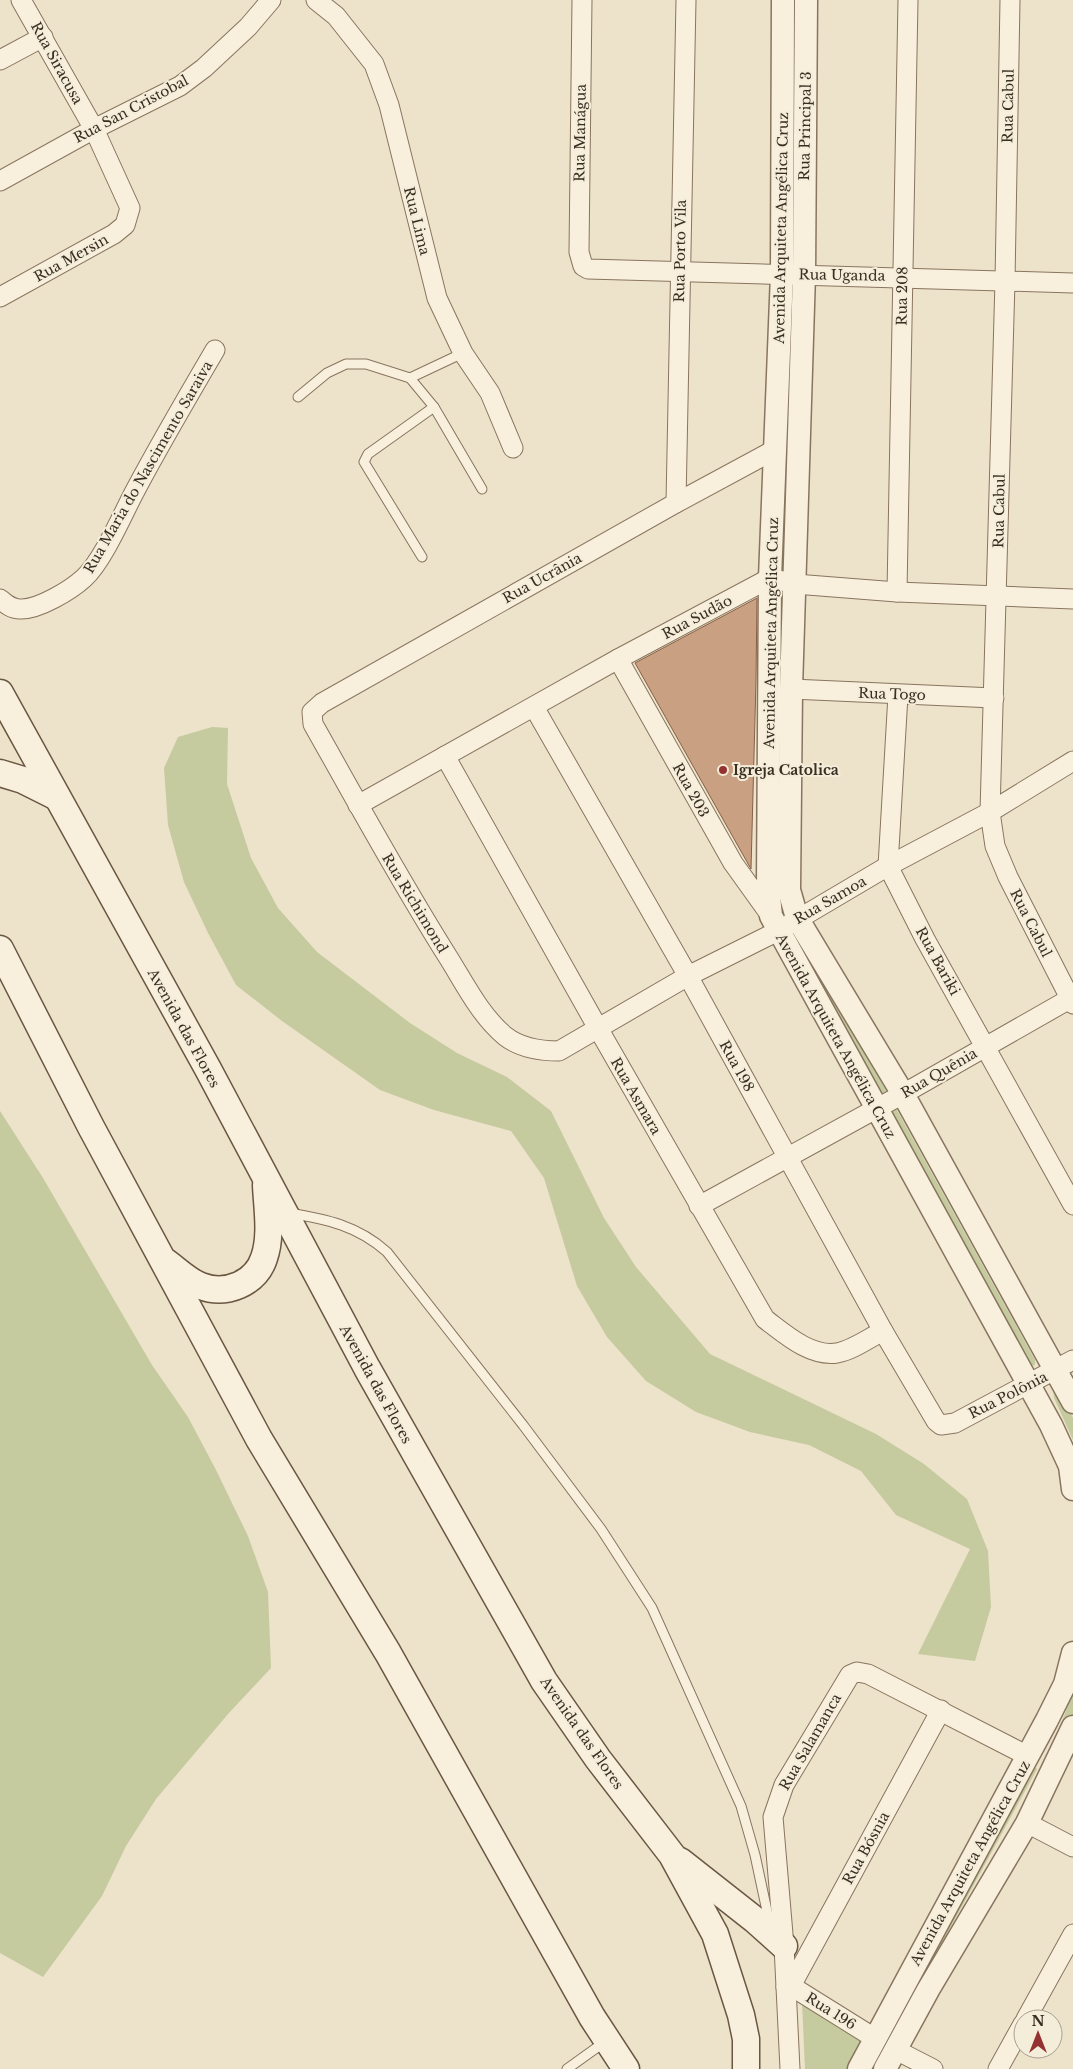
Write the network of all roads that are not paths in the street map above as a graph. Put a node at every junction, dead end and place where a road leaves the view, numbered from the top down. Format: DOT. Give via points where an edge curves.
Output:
graph roads {
  1 [pos="21,0"];
  2 [pos="316,0"];
  3 [pos="582,0"];
  4 [pos="686,0"];
  5 [pos="782,0"];
  6 [pos="806,0"];
  7 [pos="908,0"];
  8 [pos="1010,0"];
  9 [pos="268,1"];
  10 [pos="43,36"];
  11 [pos="0,60"];
  12 [pos="94,129"];
  13 [pos="0,181"];
  14 [pos="130,208"];
  15 [pos="804,263"];
  16 [pos="582,266"];
  17 [pos="679,271"];
  18 [pos="782,274"];
  19 [pos="902,276"];
  20 [pos="1005,281"];
  21 [pos="1073,283"];
  22 [pos="0,298"];
  23 [pos="215,350"];
  24 [pos="463,353"];
  25 [pos="410,378"];
  26 [pos="298,397"];
  27 [pos="434,407"];
  28 [pos="513,448"];
  29 [pos="776,449"];
  30 [pos="482,489"];
  31 [pos="676,503"];
  32 [pos="422,557"];
  33 [pos="770,578"];
  34 [pos="795,584"];
  35 [pos="897,592"];
  36 [pos="997,595"];
  37 [pos="0,599"];
  38 [pos="1073,599"];
  39 [pos="618,659"];
  40 [pos="791,689"];
  41 [pos="0,693"];
  42 [pos="898,695"];
  43 [pos="994,698"];
  44 [pos="534,707"];
  45 [pos="312,712"];
  46 [pos="445,756"];
  47 [pos="1073,761"];
  48 [pos="0,774"];
  49 [pos="56,797"];
  50 [pos="358,805"];
  51 [pos="990,812"];
  52 [pos="888,866"];
  53 [pos="797,918"];
  54 [pos="774,923"];
  55 [pos="0,949"];
  56 [pos="688,976"];
  57 [pos="1072,1000"];
  58 [pos="598,1030"];
  59 [pos="985,1047"];
  60 [pos="559,1051"];
  61 [pos="903,1094"];
  62 [pos="875,1108"];
  63 [pos="788,1158"];
  64 [pos="266,1177"];
  65 [pos="1073,1205"];
  66 [pos="699,1206"];
  67 [pos="283,1212"];
  68 [pos="162,1259"];
  69 [pos="883,1331"];
  70 [pos="1065,1365"];
  71 [pos="1028,1384"];
  72 [pos="1073,1402"];
  73 [pos="941,1425"];
  74 [pos="1073,1489"];
  75 [pos="1073,1653"];
  76 [pos="942,1710"];
  77 [pos="1073,1727"];
  78 [pos="1028,1756"];
  79 [pos="1027,1823"];
  80 [pos="1073,1847"];
  81 [pos="672,1855"];
  82 [pos="1073,1934"];
  83 [pos="778,1940"];
  84 [pos="788,1986"];
  85 [pos="1032,2009"];
  86 [pos="876,2039"];
  87 [pos="606,2041"];
  88 [pos="1013,2042"];
  89 [pos="891,2059"];
  90 [pos="567,2069"];
  91 [pos="626,2069"];
  92 [pos="746,2069"];
  93 [pos="790,2069"];
  94 [pos="859,2069"];
  95 [pos="933,2069"];
  96 [pos="998,2069"];
  1 -- 10 [label="street, Rua Siracusa"];
  2 -- 24 [label="street, Rua Lima" via="336,16 374,64 389,105 436,298"];
  3 -- 16 [label="street, Rua Manágua" via="579,217"];
  4 -- 17 [label="street, Rua Porto Vila"];
  5 -- 18 [label="street, Avenida Arquiteta Angélica Cruz"];
  6 -- 15 [label="street, Rua Principal 3"];
  7 -- 19 [label="street, Rua 208"];
  8 -- 20 [label="street, Rua Cabul"];
  9 -- 12 [label="street, Rua San Cristobal" via="242,33 180,86"];
  10 -- 11 [label="street"];
  10 -- 12 [label="street, Rua Siracusa"];
  12 -- 13 [label="street, Rua San Cristobal"];
  12 -- 14 [label="street, Rua Siracusa"];
  14 -- 22 [label="street, Rua Mersin" via="125,225 114,234"];
  15 -- 18 [label="street, Rua Uganda"];
  15 -- 19 [label="street, Rua Uganda"];
  15 -- 34 [label="street, Avenida Arquiteta Angélica Cruz"];
  16 -- 17 [label="street, Rua Uganda" via="595,270"];
  17 -- 18 [label="street, Rua Uganda"];
  17 -- 31 [label="street, Rua Porto Vila"];
  18 -- 29 [label="street, Avenida Arquiteta Angélica Cruz"];
  19 -- 20 [label="street, Rua Uganda"];
  19 -- 35 [label="street, Rua 208"];
  20 -- 21 [label="street, Rua Uganda"];
  20 -- 36 [label="street, Rua Cabul"];
  23 -- 37 [label="street, Rua Maria do Nascimento Saraiva" via="85,578 33,608 14,608"];
  24 -- 25 [label="lane"];
  24 -- 28 [label="street, Rua Lima" via="490,393"];
  25 -- 26 [label="lane" via="366,364 346,364 327,373"];
  25 -- 27 [label="lane"];
  27 -- 30 [label="lane"];
  27 -- 32 [label="lane" via="368,454 364,462"];
  29 -- 31 [label="street, Rua Ucrânia"];
  29 -- 33 [label="street, Avenida Arquiteta Angélica Cruz"];
  31 -- 45 [label="street, Rua Ucrânia" via="322,703"];
  33 -- 34 [label="street"];
  33 -- 39 [label="street, Rua Sudão"];
  33 -- 54 [label="street, Avenida Arquiteta Angélica Cruz" via="768,886"];
  34 -- 35 [label="street"];
  34 -- 40 [label="street, Avenida Arquiteta Angélica Cruz"];
  35 -- 36 [label="street"];
  36 -- 38 [label="street"];
  36 -- 43 [label="street, Rua Cabul"];
  39 -- 44 [label="street, Rua Sudão"];
  39 -- 54 [label="street, Rua 203" via="733,863"];
  40 -- 42 [label="street, Rua Togo"];
  40 -- 53 [label="street, Avenida Arquiteta Angélica Cruz" via="788,873 792,906"];
  41 -- 49 [label="main road, Avenida das Flores"];
  42 -- 43 [label="street, Rua Togo"];
  42 -- 52 [label="street"];
  43 -- 51 [label="street, Rua Cabul"];
  44 -- 46 [label="street, Rua Sudão"];
  44 -- 56 [label="street, Rua 198"];
  45 -- 50 [label="street, Rua Richimond" via="313,724"];
  46 -- 50 [label="street, Rua Sudão"];
  46 -- 58 [label="street, Rua Asmara"];
  47 -- 51 [label="street, Rua Samoa"];
  48 -- 49 [label="main road" via="23,780"];
  49 -- 64 [label="main road, Avenida das Flores"];
  50 -- 60 [label="street, Rua Richimond" via="487,1019 507,1037 525,1046 541,1051"];
  51 -- 52 [label="street, Rua Samoa"];
  51 -- 57 [label="street, Rua Cabul" via="995,846 1008,877"];
  52 -- 53 [label="street, Rua Samoa"];
  52 -- 59 [label="street, Rua Bariki"];
  53 -- 54 [label="street, Rua Samoa"];
  53 -- 61 [label="street, Avenida Arquiteta Angélica Cruz"];
  54 -- 56 [label="street, Rua Samoa"];
  54 -- 62 [label="street, Avenida Arquiteta Angélica Cruz"];
  55 -- 68 [label="main road"];
  56 -- 58 [label="street, Rua Samoa"];
  56 -- 63 [label="street, Rua 198"];
  57 -- 59 [label="street, Rua Quênia"];
  58 -- 60 [label="street, Rua Samoa"];
  58 -- 66 [label="street, Rua Asmara"];
  59 -- 61 [label="street, Rua Quênia"];
  59 -- 65 [label="street, Rua Bariki"];
  61 -- 62 [label="street, Rua Quênia"];
  61 -- 70 [label="street, Avenida Arquiteta Angélica Cruz"];
  62 -- 63 [label="street, Rua Quênia"];
  62 -- 71 [label="street, Avenida Arquiteta Angélica Cruz"];
  63 -- 66 [label="street, Rua Quênia"];
  63 -- 69 [label="street, Rua 198"];
  64 -- 67 [label="main road, Avenida das Flores"];
  64 -- 68 [label="main road" via="268,1232 264,1258 254,1278 240,1286 218,1289 201,1286"];
  66 -- 69 [label="street, Rua Asmara" via="765,1319 789,1338 814,1351 836,1353"];
  67 -- 81 [label="main road, Avenida das Flores" via="544,1681 598,1759"];
  67 -- 83 [label="lane" via="339,1222 371,1238 387,1252 602,1529 652,1608 741,1806"];
  68 -- 87 [label="main road" via="258,1439 388,1653"];
  69 -- 73 [label="street, Rua 198"];
  70 -- 71 [label="street, Rua Polônia"];
  70 -- 72 [label="street, Avenida Arquiteta Angélica Cruz"];
  71 -- 73 [label="street, Rua Polônia" via="955,1422"];
  71 -- 74 [label="street, Avenida Arquiteta Angélica Cruz" via="1052,1425 1070,1466"];
  75 -- 78 [label="street, Avenida Arquiteta Angélica Cruz" via="1065,1684"];
  76 -- 78 [label="street, Rua Salamanca"];
  76 -- 83 [label="street, Rua Salamanca" via="868,1674 857,1672 844,1682 784,1785 772,1817"];
  76 -- 84 [label="street, Rua Bósnia"];
  77 -- 79 [label="street, Avenida Arquiteta Angélica Cruz"];
  78 -- 86 [label="street, Avenida Arquiteta Angélica Cruz"];
  79 -- 80 [label="street"];
  79 -- 89 [label="street, Avenida Arquiteta Angélica Cruz"];
  81 -- 83 [label="main road"];
  81 -- 92 [label="main road, Avenida das Flores" via="715,1934 741,2014 746,2039"];
  82 -- 85 [label="street"];
  83 -- 84 [label="street, Rua Salamanca"];
  84 -- 86 [label="street, Rua 196"];
  84 -- 93 [label="street, Rua Salamanca"];
  86 -- 94 [label="street, Avenida Arquiteta Angélica Cruz"];
  87 -- 90 [label="lane"];
  87 -- 91 [label="main road"];
  88 -- 96 [label="street"];
  89 -- 95 [label="street"];
}
